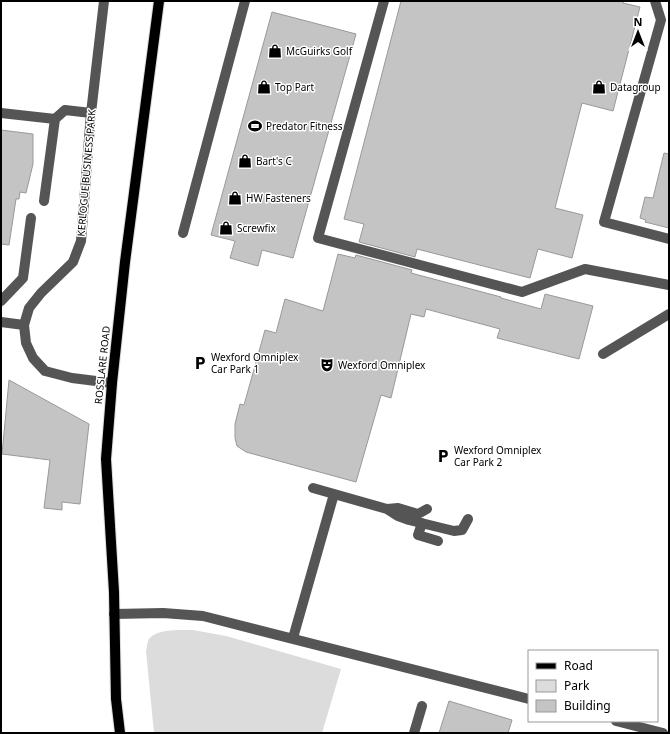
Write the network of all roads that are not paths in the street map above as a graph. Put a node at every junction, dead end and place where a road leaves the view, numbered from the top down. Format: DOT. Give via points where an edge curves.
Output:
graph roads {
  1 [pos="104,1"];
  2 [pos="160,1"];
  3 [pos="245,1"];
  4 [pos="384,1"];
  5 [pos="655,1"];
  6 [pos="1,113"];
  7 [pos="91,113"];
  8 [pos="55,119"];
  9 [pos="44,201"];
  10 [pos="31,218"];
  11 [pos="183,233"];
  12 [pos="669,239"];
  13 [pos="669,285"];
  14 [pos="1,301"];
  15 [pos="669,314"];
  16 [pos="1,322"];
  17 [pos="24,325"];
  18 [pos="603,354"];
  19 [pos="112,383"];
  20 [pos="313,488"];
  21 [pos="334,494"];
  22 [pos="387,509"];
  23 [pos="427,509"];
  24 [pos="468,519"];
  25 [pos="422,523"];
  26 [pos="438,541"];
  27 [pos="114,614"];
  28 [pos="292,638"];
  29 [pos="528,698"];
  30 [pos="422,706"];
  31 [pos="620,722"];
  32 [pos="120,733"];
  33 [pos="414,733"];
  34 [pos="663,733"];
  1 -- 7 [label="street, KERLOGUE BUSINESS PARK"];
  2 -- 19 [label="main road, ROSSLARE ROAD" via="125,262"];
  3 -- 11 [label="street"];
  4 -- 13 [label="street" via="318,238 522,292 584,269"];
  5 -- 12 [label="street" via="661,20 604,222"];
  6 -- 8 [label="street"];
  7 -- 8 [label="street" via="64,110"];
  7 -- 17 [label="street, KERLOGUE BUSINESS PARK" via="81,241 73,262 29,308"];
  8 -- 9 [label="street"];
  10 -- 14 [label="street" via="23,278"];
  15 -- 18 [label="street"];
  16 -- 17 [label="street"];
  17 -- 19 [label="street, KERLOGUE BUSINESS PARK" via="26,343 33,358 45,371 72,378"];
  19 -- 27 [label="main road, ROSSLARE ROAD" via="106,459"];
  20 -- 21 [label="street"];
  21 -- 22 [label="street"];
  21 -- 28 [label="street"];
  22 -- 23 [label="street" via="398,508 418,514"];
  22 -- 25 [label="street" via="398,516"];
  24 -- 25 [label="street" via="462,530 454,532"];
  25 -- 26 [label="street" via="418,535"];
  27 -- 28 [label="street" via="163,613 203,616"];
  27 -- 32 [label="main road, ROSSLARE ROAD" via="116,699"];
  28 -- 29 [label="street"];
  30 -- 33 [label="street"];
  31 -- 34 [label="street"];
}
